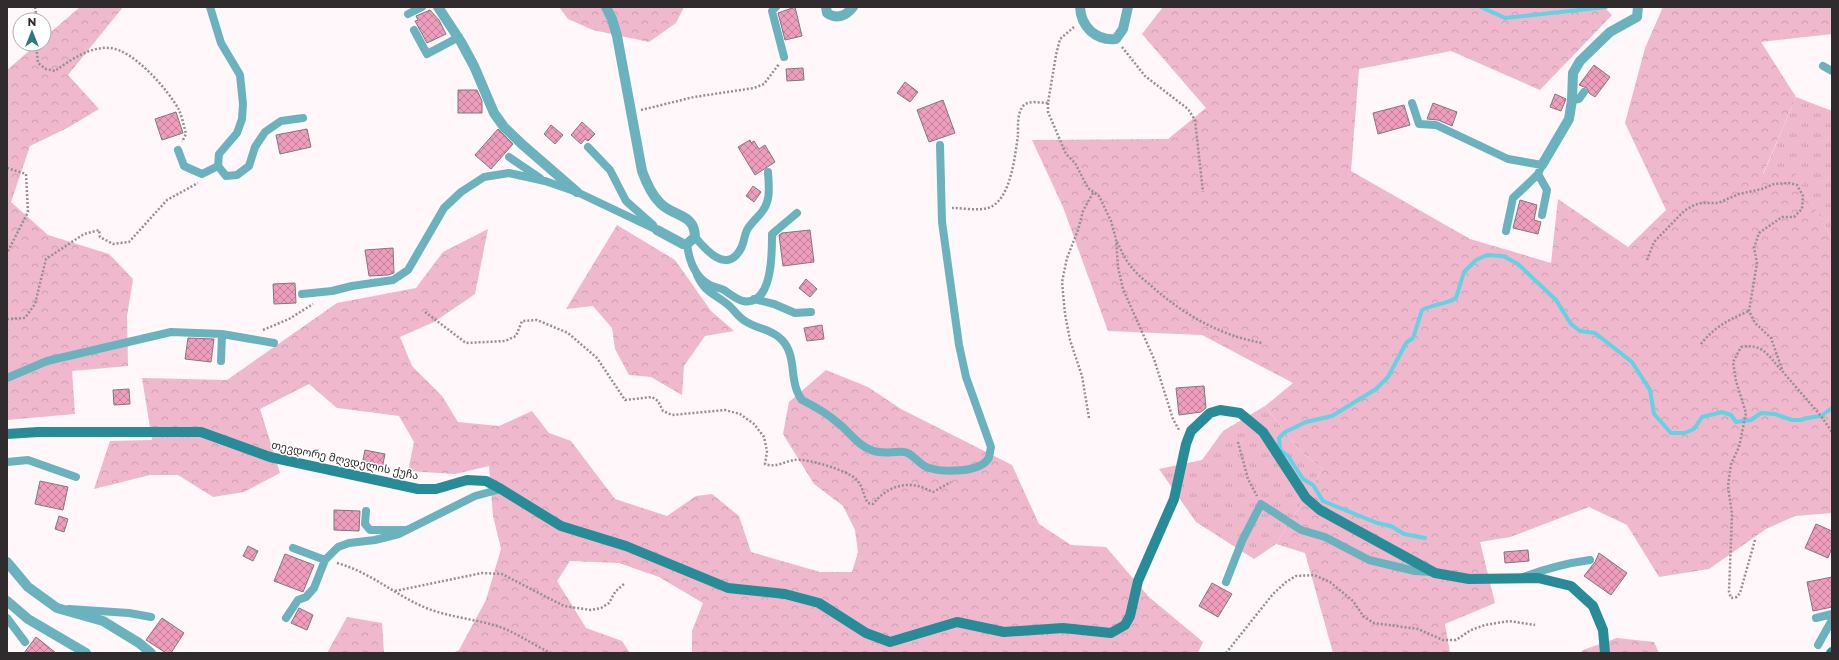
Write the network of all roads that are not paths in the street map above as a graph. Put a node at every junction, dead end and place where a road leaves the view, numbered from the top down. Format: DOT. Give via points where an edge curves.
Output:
graph roads {
  1 [pos="210,7"];
  2 [pos="422,7"];
  3 [pos="438,7"];
  4 [pos="606,7"];
  5 [pos="776,7"];
  6 [pos="826,7"];
  7 [pos="853,7"];
  8 [pos="1080,7"];
  9 [pos="1128,7"];
  10 [pos="1638,7"];
  11 [pos="408,14"];
  12 [pos="414,30"];
  13 [pos="458,37"];
  14 [pos="784,57"];
  15 [pos="1823,66"];
  16 [pos="1832,71"];
  17 [pos="1584,92"];
  18 [pos="1572,100"];
  19 [pos="1412,103"];
  20 [pos="303,118"];
  21 [pos="940,146"];
  22 [pos="588,147"];
  23 [pos="178,150"];
  24 [pos="509,157"];
  25 [pos="218,166"];
  26 [pos="1540,170"];
  27 [pos="768,172"];
  28 [pos="545,182"];
  29 [pos="577,192"];
  30 [pos="797,213"];
  31 [pos="1542,215"];
  32 [pos="657,230"];
  33 [pos="1506,231"];
  34 [pos="691,240"];
  35 [pos="697,275"];
  36 [pos="302,294"];
  37 [pos="754,299"];
  38 [pos="811,312"];
  39 [pos="222,334"];
  40 [pos="274,343"];
  41 [pos="221,361"];
  42 [pos="7,378"];
  43 [pos="7,434"];
  44 [pos="7,462"];
  45 [pos="76,477"];
  46 [pos="501,489"];
  47 [pos="366,511"];
  48 [pos="407,530"];
  49 [pos="293,548"];
  50 [pos="325,560"];
  51 [pos="1590,560"];
  52 [pos="7,562"];
  53 [pos="1435,572"];
  54 [pos="1519,579"];
  55 [pos="1226,582"];
  56 [pos="7,601"];
  57 [pos="57,608"];
  58 [pos="1832,614"];
  59 [pos="151,617"];
  60 [pos="7,618"];
  61 [pos="286,618"];
  62 [pos="1816,618"];
  63 [pos="1832,620"];
  64 [pos="25,642"];
  65 [pos="1818,645"];
  66 [pos="141,648"];
  67 [pos="85,652"];
  68 [pos="151,653"];
  69 [pos="1606,653"];
  1 -- 25 [label="lane" via="221,43 240,75 243,104 242,119 237,133 219,154"];
  2 -- 11 [label="lane"];
  3 -- 13 [label="street"];
  4 -- 34 [label="street" via="617,36 642,171 647,185 667,210 688,219 693,224"];
  5 -- 14 [label="lane" via="772,11"];
  6 -- 7 [label="street" via="827,13 833,17 841,17"];
  8 -- 9 [label="street" via="1084,22 1097,36 1106,40 1116,39 1123,29"];
  10 -- 18 [label="street" via="1637,16 1610,32 1580,61 1573,73"];
  12 -- 13 [label="lane" via="427,54"];
  13 -- 29 [label="street" via="474,66 494,113 504,127"];
  15 -- 16 [label="lane"];
  17 -- 18 [label="lane" via="1579,99"];
  18 -- 26 [label="street" via="1569,119"];
  19 -- 26 [label="lane" via="1419,124 1436,125"];
  20 -- 25 [label="lane" via="281,121 265,132 255,147 249,166 237,175 226,176"];
  21 -- 35 [label="lane" via="941,207 959,345 966,377 991,447 988,459 979,466 964,470 929,468 910,454 886,454 862,445 839,423 802,400 797,394 792,359 788,346 781,338 745,321 728,304 708,292"];
  22 -- 32 [label="lane" via="610,170 626,201"];
  23 -- 25 [label="lane" via="184,166 202,174"];
  24 -- 28 [label="lane"];
  26 -- 31 [label="lane" via="1547,190"];
  26 -- 33 [label="lane" via="1513,198"];
  27 -- 34 [label="lane" via="768,202 747,230 742,248 737,255 730,259 712,256"];
  28 -- 29 [label="lane"];
  28 -- 36 [label="lane" via="509,173 484,177 461,192 444,208 408,270 393,280"];
  29 -- 32 [label="lane"];
  30 -- 37 [label="lane" via="772,234 770,275 761,294"];
  32 -- 34 [label="street" via="683,244"];
  34 -- 35 [label="lane" via="688,254"];
  35 -- 37 [label="lane" via="743,301"];
  37 -- 38 [label="lane" via="795,313"];
  39 -- 40 [label="lane"];
  39 -- 41 [label="lane"];
  39 -- 42 [label="lane" via="172,332 47,362"];
  43 -- 46 [label="street, თევდორე მღვდელის ქუჩა" via="201,432 270,457 418,489 436,489 467,480 486,481"];
  44 -- 45 [label="lane" via="28,460"];
  46 -- 48 [label="lane" via="475,496"];
  46 -- 53 [label="street, თევდორე მღვდელის ქუჩა" via="561,526 626,546 728,588 785,594 819,603 866,633 890,642 957,622 1004,632 1064,628 1111,633 1125,625 1130,616 1138,581 1174,499 1191,431 1210,413 1220,410 1240,413 1263,432 1306,498 1320,510"];
  47 -- 48 [label="lane" via="366,524 370,530"];
  48 -- 50 [label="lane" via="387,538 338,547"];
  49 -- 50 [label="lane"];
  50 -- 61 [label="lane" via="314,588 306,597 298,600"];
  51 -- 54 [label="lane" via="1541,570"];
  52 -- 57 [label="street" via="28,587"];
  53 -- 54 [label="street, თევდორე მღვდელის ქუჩა" via="1469,579"];
  53 -- 55 [label="lane" via="1415,571 1369,560 1325,537 1301,530 1261,504 1242,541"];
  54 -- 69 [label="street, თევდორე მღვდელის ქუჩა" via="1538,578 1571,586 1593,606 1604,630"];
  56 -- 67 [label="street" via="28,619"];
  57 -- 59 [label="lane" via="104,610"];
  57 -- 66 [label="street" via="103,621"];
  58 -- 62 [label="lane"];
  60 -- 64 [label="lane"];
  63 -- 65 [label="lane"];
  66 -- 68 [label="street"];
}
